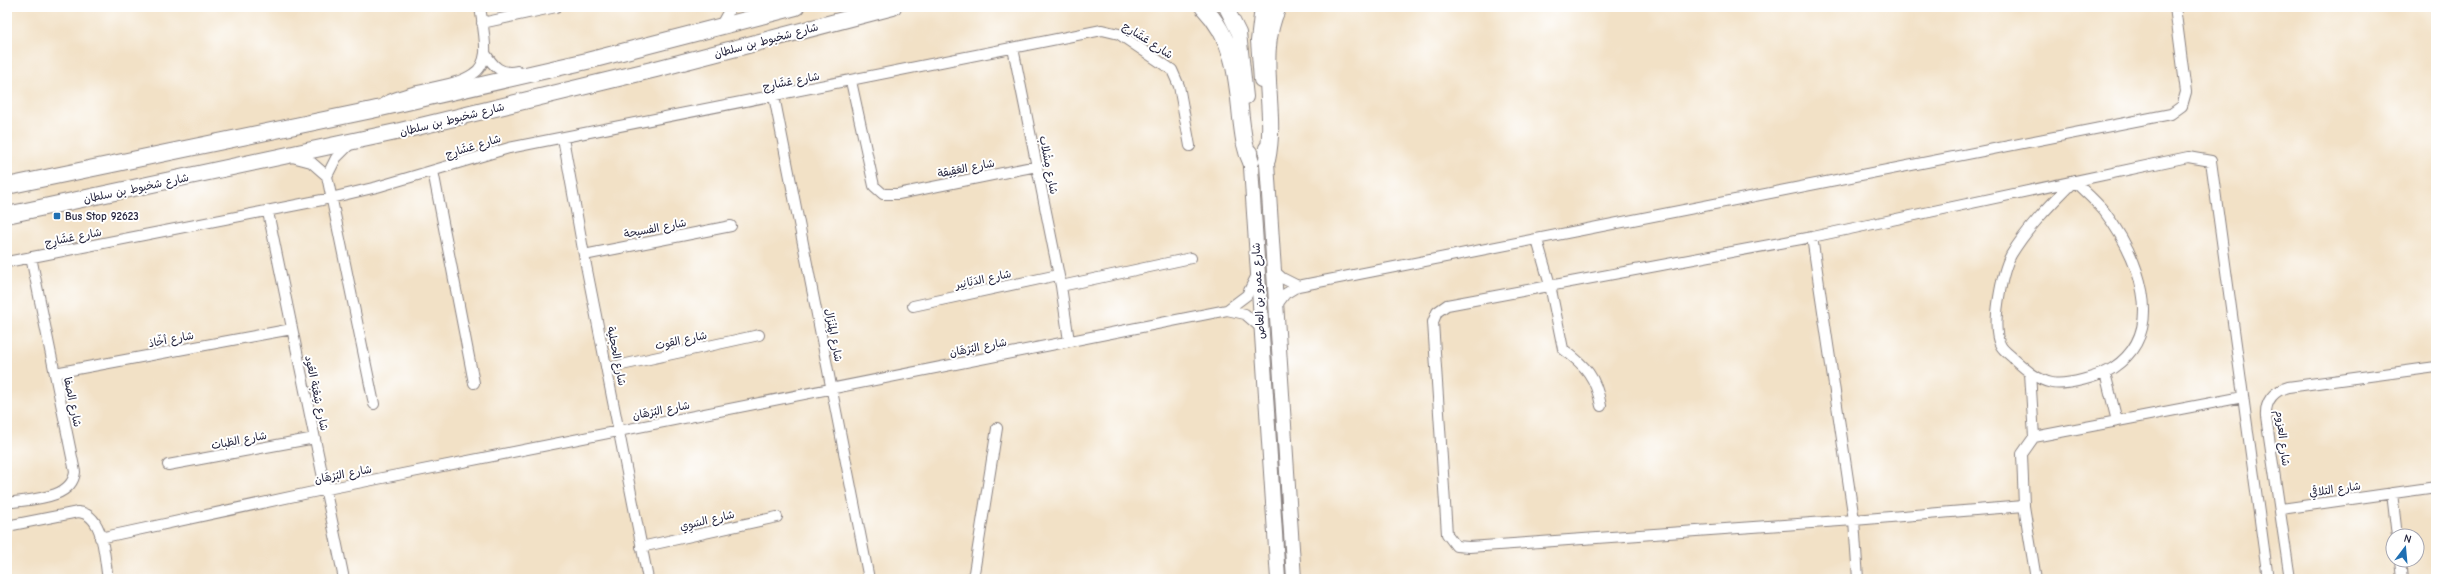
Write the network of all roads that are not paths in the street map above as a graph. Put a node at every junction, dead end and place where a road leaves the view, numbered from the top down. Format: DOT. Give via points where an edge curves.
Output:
graph roads {
  1 [pos="480,7"];
  2 [pos="556,7"];
  3 [pos="731,7"];
  4 [pos="796,7"];
  5 [pos="893,7"];
  6 [pos="1203,7"];
  7 [pos="1226,7"];
  8 [pos="1262,7"];
  9 [pos="1278,7"];
  10 [pos="2175,7"];
  11 [pos="482,23"];
  12 [pos="721,26"];
  13 [pos="1013,48"];
  14 [pos="485,53"];
  15 [pos="586,61"];
  16 [pos="851,81"];
  17 [pos="774,96"];
  18 [pos="372,110"];
  19 [pos="563,138"];
  20 [pos="353,142"];
  21 [pos="1190,146"];
  22 [pos="282,157"];
  23 [pos="1267,160"];
  24 [pos="1251,162"];
  25 [pos="1037,166"];
  26 [pos="433,171"];
  27 [pos="327,176"];
  28 [pos="2074,181"];
  29 [pos="7,186"];
  30 [pos="331,198"];
  31 [pos="268,212"];
  32 [pos="7,215"];
  33 [pos="731,226"];
  34 [pos="1812,237"];
  35 [pos="1537,240"];
  36 [pos="584,255"];
  37 [pos="31,257"];
  38 [pos="1192,258"];
  39 [pos="7,262"];
  40 [pos="1273,270"];
  41 [pos="1257,274"];
  42 [pos="1058,276"];
  43 [pos="1061,286"];
  44 [pos="1298,286"];
  45 [pos="1550,286"];
  46 [pos="913,306"];
  47 [pos="1276,306"];
  48 [pos="1227,310"];
  49 [pos="1260,327"];
  50 [pos="292,329"];
  51 [pos="759,335"];
  52 [pos="1069,341"];
  53 [pos="2436,367"];
  54 [pos="608,368"];
  55 [pos="55,373"];
  56 [pos="2030,373"];
  57 [pos="2105,373"];
  58 [pos="474,383"];
  59 [pos="832,389"];
  60 [pos="2243,397"];
  61 [pos="374,404"];
  62 [pos="1601,406"];
  63 [pos="2117,421"];
  64 [pos="996,428"];
  65 [pos="619,430"];
  66 [pos="2034,437"];
  67 [pos="314,438"];
  68 [pos="168,465"];
  69 [pos="2436,487"];
  70 [pos="327,489"];
  71 [pos="2392,493"];
  72 [pos="7,503"];
  73 [pos="2024,506"];
  74 [pos="2281,509"];
  75 [pos="777,517"];
  76 [pos="1854,520"];
  77 [pos="7,526"];
  78 [pos="2396,528"];
  79 [pos="100,538"];
  80 [pos="641,547"];
  81 [pos="2401,568"];
  82 [pos="108,579"];
  83 [pos="344,579"];
  84 [pos="648,579"];
  85 [pos="869,579"];
  86 [pos="973,579"];
  87 [pos="1278,579"];
  88 [pos="1294,579"];
  89 [pos="1858,579"];
  90 [pos="2036,579"];
  91 [pos="2268,579"];
  92 [pos="2290,579"];
  93 [pos="2402,579"];
  1 -- 11 [label="street"];
  2 -- 11 [label="street"];
  3 -- 12 [label="street"];
  4 -- 12 [label="main road"];
  5 -- 20 [label="main road, شارع شخبوط بن سلطان" via="656,69"];
  6 -- 24 [label="main road" via="1220,28 1231,51 1237,76 1244,144"];
  7 -- 24 [label="main road, شارع عمرو بن العاص" via="1236,26 1240,41"];
  8 -- 23 [label="main road, شارع عمرو بن العاص" via="1258,41"];
  9 -- 23 [label="main road" via="1267,46 1270,135"];
  10 -- 35 [label="street" via="2186,92 2182,106 2171,114"];
  11 -- 14 [label="street"];
  12 -- 15 [label="main road"];
  13 -- 16 [label="street, شارع عَشَارِج"];
  13 -- 21 [label="street, شارع عَشَارِج" via="1102,30 1119,34 1168,66 1176,75"];
  13 -- 25 [label="street, شارع مِشْلاب"];
  14 -- 15 [label="street" via="496,68 507,72 559,62"];
  14 -- 18 [label="street" via="479,69 472,76 408,92"];
  15 -- 18 [label="main road"];
  16 -- 17 [label="street, شارع عَشَارِج"];
  16 -- 25 [label="street, شارع العَقِيقة" via="874,186 884,194 898,194"];
  17 -- 19 [label="street, شارع عَشَارِج"];
  17 -- 59 [label="street, شارع المِنْزَال"];
  18 -- 29 [label="main road"];
  19 -- 26 [label="street, شارع عَشَارِج" via="509,148"];
  19 -- 36 [label="street, شارع الحجلية"];
  20 -- 22 [label="main road, شارع شخبوط بن سلطان"];
  20 -- 27 [label="street" via="336,158"];
  22 -- 27 [label="street" via="311,162"];
  22 -- 32 [label="main road, شارع شخبوط بن سلطان"];
  23 -- 40 [label="main road, شارع عمرو بن العاص"];
  24 -- 41 [label="main road, شارع عمرو بن العاص"];
  25 -- 42 [label="street, شارع مِشْلاب"];
  26 -- 30 [label="street, شارع عَشَارِج"];
  26 -- 58 [label="street"];
  27 -- 30 [label="street"];
  28 -- 34 [label="street"];
  28 -- 56 [label="street" via="2046,210 2011,256 1999,294 1996,317 2000,346"];
  28 -- 57 [label="street" via="2103,210 2125,242 2136,267 2144,310 2141,336 2125,360"];
  28 -- 60 [label="street" via="2188,157 2211,161"];
  30 -- 31 [label="street, شارع عَشَارِج"];
  30 -- 61 [label="street"];
  31 -- 37 [label="street, شارع عَشَارِج"];
  31 -- 50 [label="street, شارع شِعْبَة العُود"];
  33 -- 36 [label="street, شارع الفسيحة"];
  34 -- 45 [label="street"];
  34 -- 76 [label="street"];
  35 -- 44 [label="street"];
  35 -- 45 [label="street"];
  36 -- 54 [label="street, شارع الحجلية"];
  37 -- 39 [label="street, شارع عَشَارِج"];
  37 -- 55 [label="street, شارع الصفا"];
  38 -- 43 [label="street"];
  40 -- 44 [label="street"];
  40 -- 47 [label="main road, شارع عمرو بن العاص"];
  41 -- 48 [label="street, شارع البُرْهَان" via="1247,295"];
  41 -- 49 [label="main road, شارع عمرو بن العاص"];
  42 -- 43 [label="street, شارع مِشْلاب"];
  42 -- 46 [label="street, شارع الدَنَانِير"];
  43 -- 52 [label="street, شارع مِشْلاب"];
  44 -- 47 [label="street" via="1285,294"];
  45 -- 62 [label="street" via="1563,349 1585,365 1599,392"];
  45 -- 76 [label="street" via="1447,305 1437,312 1433,322 1447,534 1456,546"];
  47 -- 88 [label="main road, شارع عمرو بن العاص"];
  48 -- 49 [label="street, شارع البُرْهَان" via="1246,314"];
  48 -- 52 [label="street, شارع البُرْهَان"];
  49 -- 87 [label="main road, شارع عمرو بن العاص"];
  50 -- 55 [label="street, شارع أخّاذ"];
  50 -- 67 [label="street, شارع شِعْبَة العُود"];
  51 -- 54 [label="street, شارع القوت"];
  52 -- 59 [label="street, شارع البُرْهَان"];
  53 -- 74 [label="street, شارع العزوم" via="2288,387 2272,395 2266,411"];
  54 -- 65 [label="street, شارع الحجلية"];
  55 -- 72 [label="street, شارع الصفا" via="75,466 75,477 70,486 61,493"];
  56 -- 57 [label="street" via="2052,383"];
  56 -- 66 [label="street"];
  57 -- 63 [label="street"];
  59 -- 65 [label="street, شارع البُرْهَان"];
  59 -- 85 [label="street, شارع المِنْزَال"];
  60 -- 63 [label="street"];
  60 -- 91 [label="street"];
  63 -- 66 [label="street"];
  64 -- 86 [label="street"];
  65 -- 70 [label="street, شارع البُرْهَان"];
  65 -- 80 [label="street, شارع الحجلية"];
  66 -- 73 [label="street" via="2022,454"];
  67 -- 68 [label="street, شارع الظبات"];
  67 -- 70 [label="street, شارع شِعْبَة العُود"];
  69 -- 71 [label="street, شارع التلاقي"];
  70 -- 79 [label="street, شارع البُرْهَان"];
  70 -- 83 [label="street, شارع شِعْبَة العُود"];
  71 -- 74 [label="street, شارع التلاقي"];
  71 -- 78 [label="street"];
  73 -- 76 [label="street"];
  73 -- 90 [label="street"];
  74 -- 92 [label="street, شارع العزوم"];
  75 -- 80 [label="street, شارع السَوِي"];
  76 -- 89 [label="street"];
  77 -- 79 [label="street" via="82,512 93,519"];
  79 -- 82 [label="street"];
  80 -- 84 [label="street, شارع الحجلية"];
  81 -- 93 [label="street"];
}
